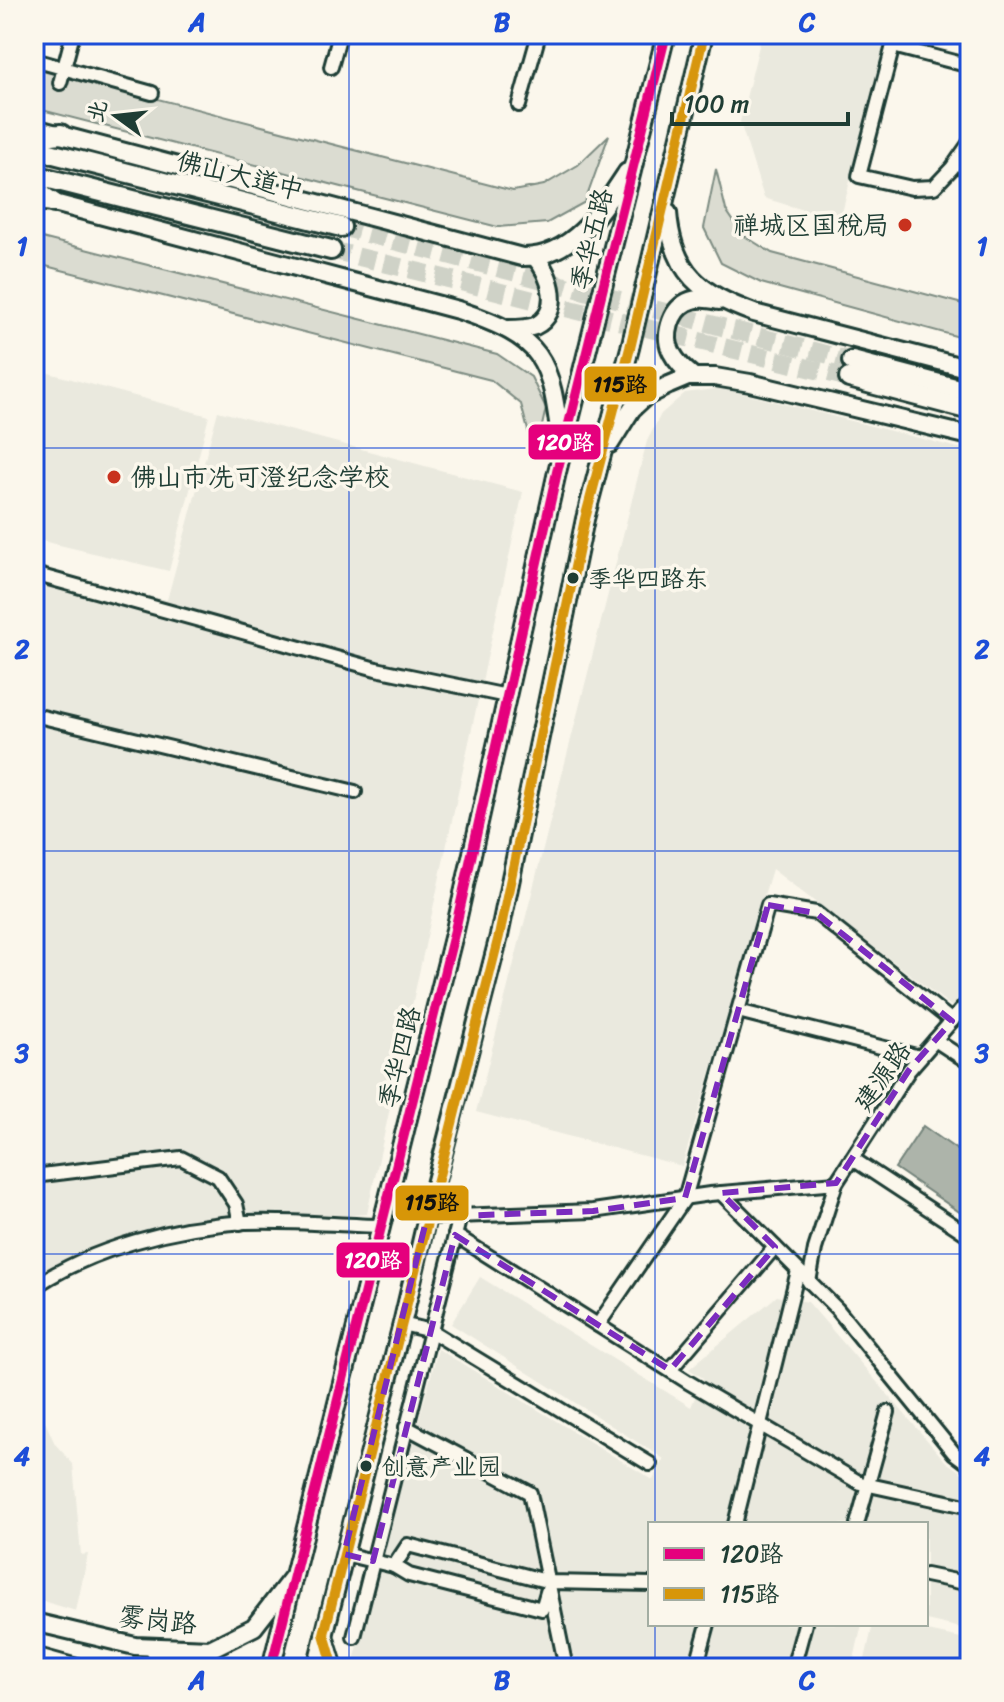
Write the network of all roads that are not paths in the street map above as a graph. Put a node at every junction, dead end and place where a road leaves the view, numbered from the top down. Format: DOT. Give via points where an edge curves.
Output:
graph roads {
  1 [pos="73,34"];
  2 [pos="340,34"];
  3 [pos="539,34"];
  4 [pos="666,34"];
  5 [pos="704,34"];
  6 [pos="894,40"];
  7 [pos="34,60"];
  8 [pos="970,66"];
  9 [pos="331,67"];
  10 [pos="64,68"];
  11 [pos="60,83"];
  12 [pos="152,93"];
  13 [pos="519,105"];
  14 [pos="34,128"];
  15 [pos="61,134"];
  16 [pos="34,137"];
  17 [pos="970,142"];
  18 [pos="34,149"];
  19 [pos="635,159"];
  20 [pos="34,175"];
  21 [pos="34,190"];
  22 [pos="667,196"];
  23 [pos="34,201"];
  24 [pos="54,203"];
  25 [pos="341,227"];
  26 [pos="331,250"];
  27 [pos="537,257"];
  28 [pos="725,302"];
  29 [pos="509,329"];
  30 [pos="970,369"];
  31 [pos="694,377"];
  32 [pos="970,392"];
  33 [pos="970,410"];
  34 [pos="970,436"];
  35 [pos="562,455"];
  36 [pos="601,459"];
  37 [pos="34,574"];
  38 [pos="507,696"];
  39 [pos="34,715"];
  40 [pos="355,792"];
  41 [pos="970,1000"];
  42 [pos="738,1011"];
  43 [pos="952,1021"];
  44 [pos="935,1040"];
  45 [pos="920,1057"];
  46 [pos="970,1063"];
  47 [pos="853,1159"];
  48 [pos="34,1176"];
  49 [pos="836,1183"];
  50 [pos="721,1193"];
  51 [pos="685,1198"];
  52 [pos="460,1216"];
  53 [pos="427,1217"];
  54 [pos="240,1223"];
  55 [pos="382,1226"];
  56 [pos="969,1234"];
  57 [pos="455,1235"];
  58 [pos="775,1247"];
  59 [pos="798,1271"];
  60 [pos="809,1282"];
  61 [pos="34,1287"];
  62 [pos="402,1324"];
  63 [pos="598,1325"];
  64 [pos="431,1331"];
  65 [pos="670,1370"];
  66 [pos="888,1412"];
  67 [pos="761,1424"];
  68 [pos="406,1427"];
  69 [pos="650,1464"];
  70 [pos="970,1465"];
  71 [pos="868,1485"];
  72 [pos="970,1507"];
  73 [pos="736,1522"];
  74 [pos="858,1522"];
  75 [pos="344,1554"];
  76 [pos="373,1561"];
  77 [pos="394,1566"];
  78 [pos="295,1574"];
  79 [pos="928,1575"];
  80 [pos="550,1582"];
  81 [pos="648,1584"];
  82 [pos="970,1584"];
  83 [pos="34,1622"];
  84 [pos="707,1626"];
  85 [pos="804,1626"];
  86 [pos="324,1634"];
  87 [pos="354,1637"];
  88 [pos="141,1646"];
  89 [pos="34,1656"];
  90 [pos="77,1668"];
  91 [pos="189,1668"];
  92 [pos="271,1668"];
  93 [pos="316,1668"];
  94 [pos="334,1668"];
  95 [pos="566,1668"];
  96 [pos="696,1668"];
  97 [pos="793,1668"];
  1 -- 10 [label="street"];
  2 -- 9 [label="street"];
  3 -- 13 [label="street"];
  4 -- 19 [label="main road, 季华五路"];
  5 -- 22 [label="main road"];
  6 -- 8 [label="street"];
  6 -- 17 [label="street" via="859,176 912,188 934,187"];
  7 -- 10 [label="street"];
  10 -- 11 [label="street"];
  10 -- 12 [label="street"];
  14 -- 15 [label="main road"];
  15 -- 16 [label="highway"];
  15 -- 27 [label="main road"];
  18 -- 25 [label="highway, 佛山大道中"];
  19 -- 27 [label="main road" via="596,217 576,237"];
  19 -- 35 [label="main road, 季华五路"];
  20 -- 26 [label="highway, 佛山大道中"];
  21 -- 24 [label="highway"];
  22 -- 28 [label="main road" via="673,249 701,288"];
  22 -- 36 [label="main road"];
  23 -- 24 [label="main road"];
  24 -- 29 [label="main road" via="458,310"];
  27 -- 29 [label="main road" via="552,289 548,313 535,326"];
  28 -- 30 [label="main road"];
  28 -- 31 [label="main road" via="686,302 669,324 670,351"];
  29 -- 35 [label="main road" via="539,355 549,374"];
  31 -- 34 [label="main road" via="750,383"];
  31 -- 36 [label="main road" via="645,397"];
  32 -- 33 [label="highway" via="850,370"];
  35 -- 38 [label="main road, 季华四路"];
  36 -- 53 [label="main road" via="499,936"];
  37 -- 38 [label="street" via="376,669"];
  38 -- 55 [label="main road, 季华四路"];
  39 -- 40 [label="street"];
  41 -- 43 [label="street, 建源路"];
  42 -- 43 [label="street" via="768,905 816,913"];
  42 -- 45 [label="street"];
  42 -- 51 [label="street"];
  43 -- 44 [label="street, 建源路"];
  44 -- 45 [label="street, 建源路"];
  44 -- 46 [label="street"];
  45 -- 47 [label="street, 建源路"];
  47 -- 49 [label="street, 建源路"];
  47 -- 56 [label="street"];
  48 -- 54 [label="street" via="181,1158 218,1177 236,1204"];
  49 -- 50 [label="street"];
  49 -- 60 [label="street, 建源路"];
  50 -- 51 [label="street"];
  50 -- 58 [label="street"];
  51 -- 52 [label="street" via="593,1211"];
  51 -- 63 [label="street"];
  52 -- 53 [label="street"];
  52 -- 57 [label="street"];
  53 -- 62 [label="main road"];
  54 -- 55 [label="street"];
  54 -- 61 [label="street" via="169,1233 88,1257"];
  55 -- 78 [label="main road, 季华四路"];
  57 -- 63 [label="street"];
  57 -- 64 [label="street"];
  58 -- 59 [label="street"];
  58 -- 65 [label="street"];
  59 -- 60 [label="street"];
  59 -- 67 [label="street"];
  60 -- 70 [label="street" via="954,1453"];
  62 -- 64 [label="street"];
  62 -- 75 [label="main road"];
  63 -- 65 [label="street"];
  64 -- 68 [label="street"];
  64 -- 69 [label="street"];
  65 -- 67 [label="street"];
  66 -- 71 [label="street"];
  67 -- 71 [label="street"];
  67 -- 73 [label="street"];
  68 -- 76 [label="street"];
  68 -- 80 [label="street" via="530,1493"];
  71 -- 72 [label="street"];
  71 -- 74 [label="street"];
  75 -- 76 [label="street"];
  75 -- 86 [label="main road"];
  76 -- 77 [label="street"];
  76 -- 87 [label="street"];
  77 -- 80 [label="street" via="408,1545"];
  77 -- 80 [label="street" via="409,1575 542,1609"];
  78 -- 88 [label="main road, 雾岗路" via="254,1627 210,1649"];
  78 -- 92 [label="main road, 季华四路"];
  79 -- 82 [label="street"];
  80 -- 81 [label="street"];
  80 -- 95 [label="street"];
  83 -- 88 [label="main road, 雾岗路"];
  84 -- 96 [label="street"];
  85 -- 97 [label="street"];
  86 -- 93 [label="main road"];
  86 -- 94 [label="main road"];
  88 -- 91 [label="main road"];
  89 -- 90 [label="main road"];
}
